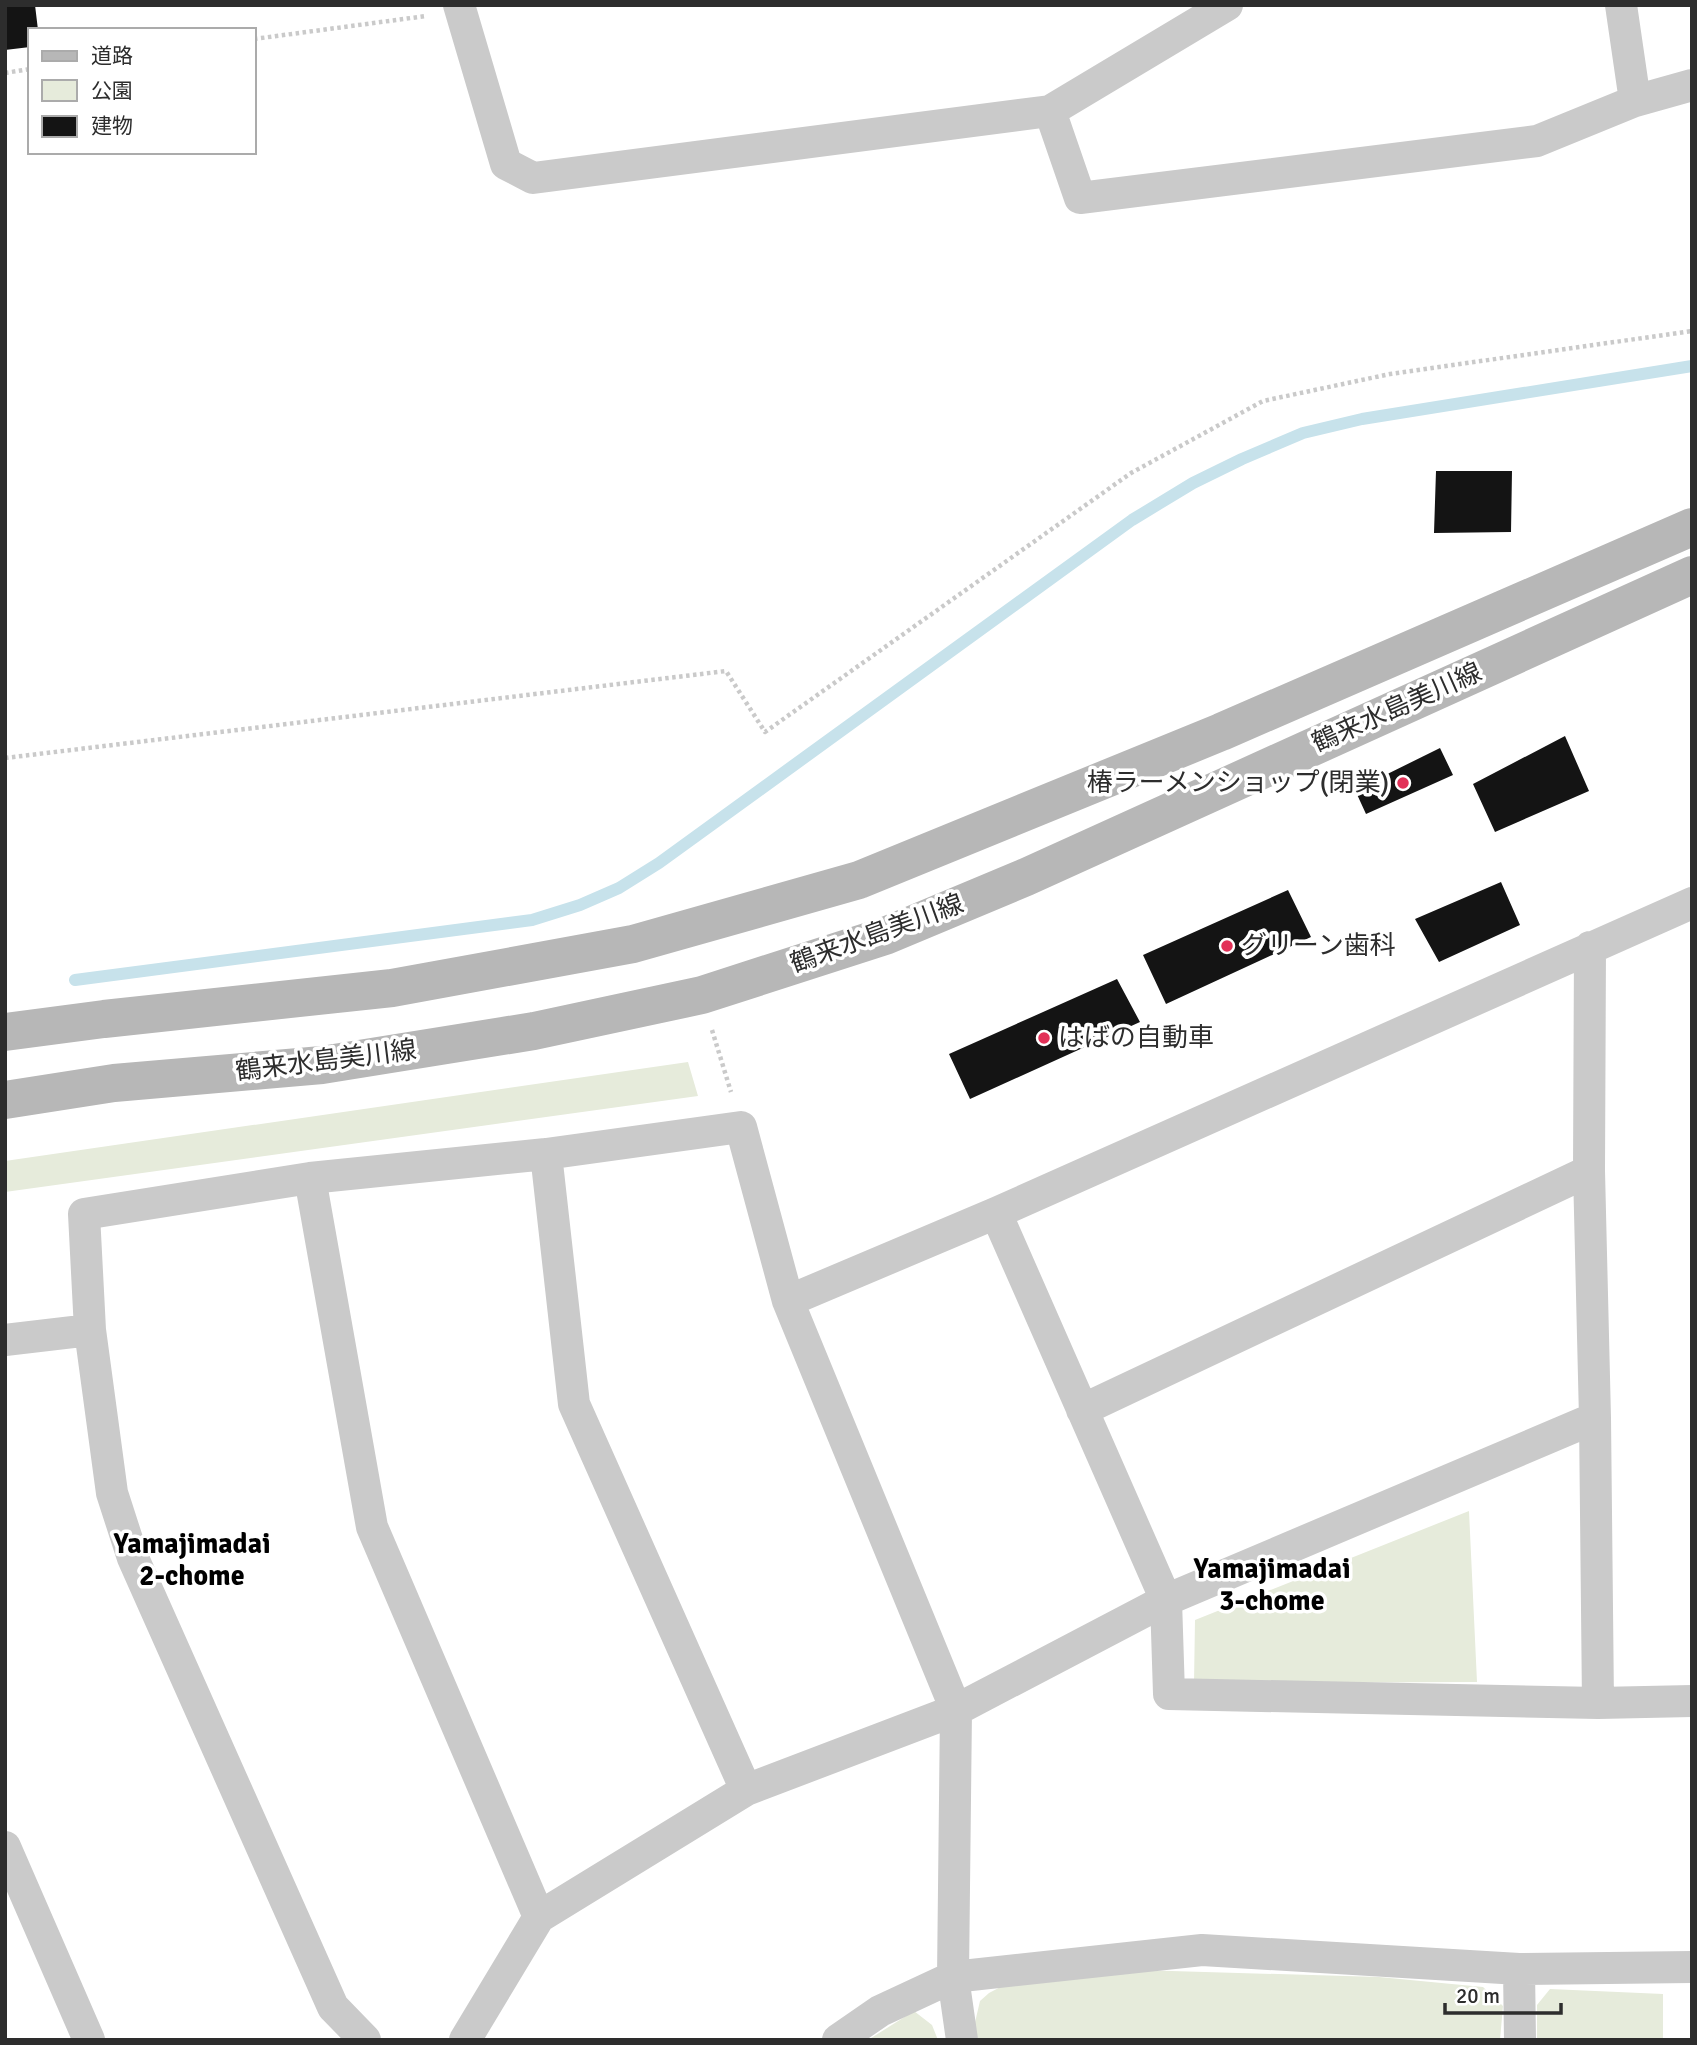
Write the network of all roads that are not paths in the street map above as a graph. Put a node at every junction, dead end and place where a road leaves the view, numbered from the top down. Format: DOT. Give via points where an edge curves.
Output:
graph roads {
  1 [pos="1227,5"];
  2 [pos="1621,5"];
  3 [pos="460,8"];
  4 [pos="1692,85"];
  5 [pos="1635,101"];
  6 [pos="1051,111"];
  7 [pos="1692,527"];
  8 [pos="1692,575"];
  9 [pos="1692,902"];
  10 [pos="1590,947"];
  11 [pos="5,1032"];
  12 [pos="5,1100"];
  13 [pos="545,1154"];
  14 [pos="1589,1171"];
  15 [pos="310,1178"];
  16 [pos="996,1213"];
  17 [pos="788,1301"];
  18 [pos="90,1330"];
  19 [pos="5,1340"];
  20 [pos="1082,1410"];
  21 [pos="1595,1418"];
  22 [pos="1166,1600"];
  23 [pos="1692,1701"];
  24 [pos="1598,1703"];
  25 [pos="956,1710"];
  26 [pos="746,1790"];
  27 [pos="5,1847"];
  28 [pos="539,1917"];
  29 [pos="1692,1967"];
  30 [pos="1519,1969"];
  31 [pos="953,1977"];
  32 [pos="89,2040"];
  33 [pos="365,2040"];
  34 [pos="465,2040"];
  35 [pos="838,2040"];
  36 [pos="962,2040"];
  37 [pos="1520,2040"];
  1 -- 6 [label="street"];
  2 -- 5 [label="street"];
  3 -- 6 [label="street" via="506,164 533,178"];
  4 -- 5 [label="street"];
  5 -- 6 [label="street" via="1538,141 1080,198"];
  7 -- 11 [label="main road, 鶴来水島美川線" via="1221,732 859,880 633,944 391,988"];
  8 -- 12 [label="main road, 鶴来水島美川線" via="1014,882 885,936 702,995 534,1031 322,1065 114,1083"];
  9 -- 10 [label="street"];
  10 -- 14 [label="street"];
  10 -- 16 [label="street"];
  13 -- 15 [label="street"];
  13 -- 17 [label="street" via="741,1127"];
  13 -- 26 [label="street" via="574,1404"];
  14 -- 20 [label="street"];
  14 -- 21 [label="street"];
  15 -- 18 [label="street" via="84,1214"];
  15 -- 28 [label="street" via="372,1527"];
  16 -- 17 [label="street"];
  16 -- 20 [label="street"];
  17 -- 25 [label="street"];
  18 -- 19 [label="street"];
  18 -- 33 [label="street" via="112,1493 133,1558 333,2007"];
  20 -- 22 [label="street"];
  21 -- 22 [label="street"];
  21 -- 24 [label="street"];
  22 -- 24 [label="street" via="1169,1694"];
  22 -- 25 [label="street"];
  23 -- 24 [label="street"];
  25 -- 26 [label="street"];
  25 -- 31 [label="street"];
  26 -- 28 [label="street"];
  27 -- 32 [label="street"];
  28 -- 34 [label="street"];
  29 -- 30 [label="street"];
  30 -- 31 [label="street" via="1202,1950"];
  30 -- 37 [label="street"];
  31 -- 35 [label="street" via="880,2011"];
  31 -- 36 [label="street"];
}
